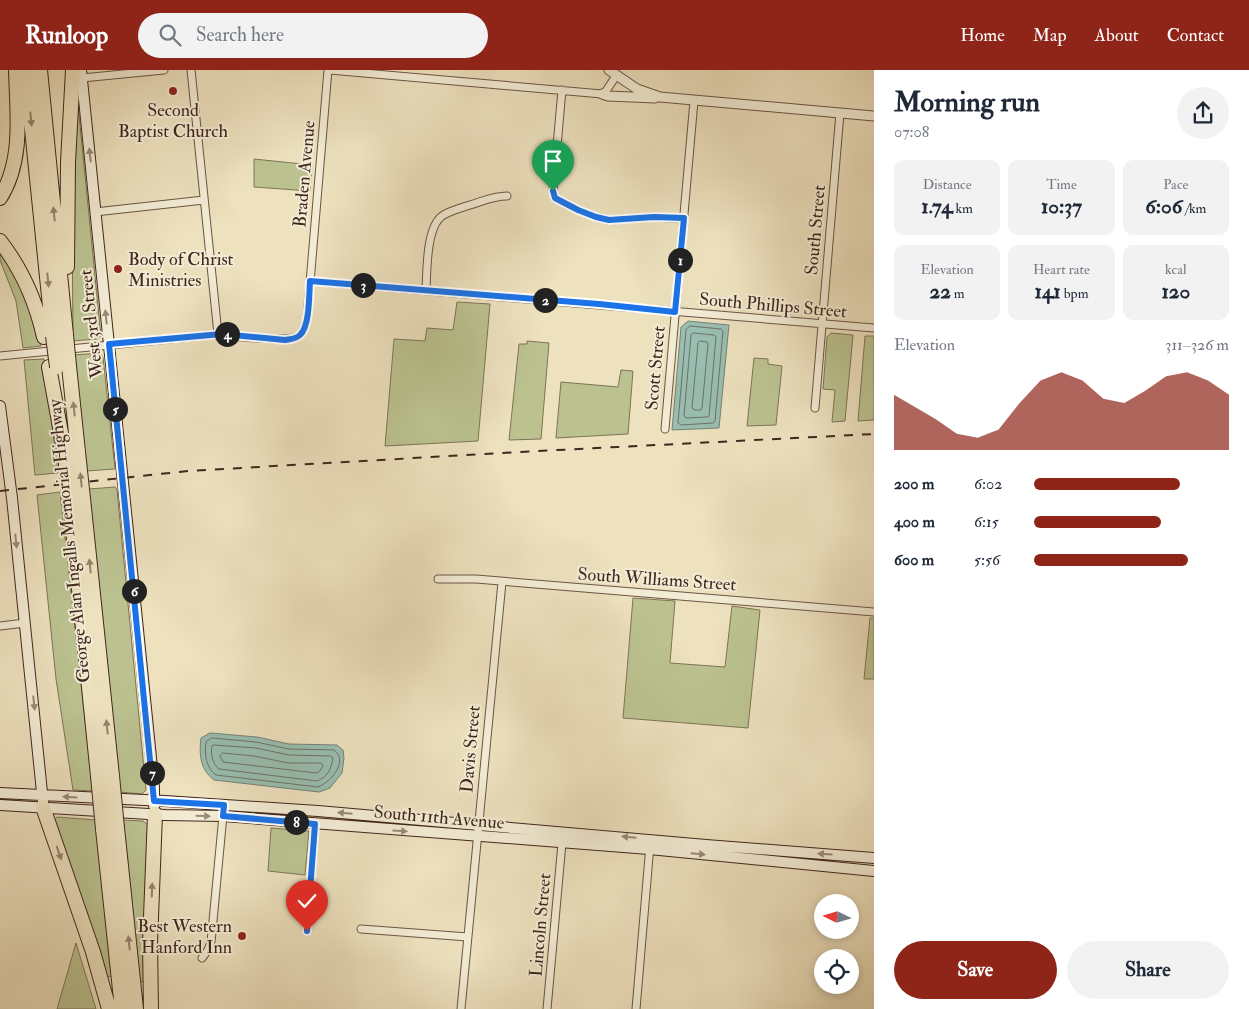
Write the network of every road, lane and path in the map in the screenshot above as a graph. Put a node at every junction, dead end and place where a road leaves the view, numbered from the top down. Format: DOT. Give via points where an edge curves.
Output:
graph roads {
  1 [pos="16,70"];
  2 [pos="26,70"];
  3 [pos="40,70"];
  4 [pos="164,70"];
  5 [pos="191,70"];
  6 [pos="329,70"];
  7 [pos="78,73"];
  8 [pos="613,73"];
  9 [pos="419,74"];
  10 [pos="562,90"];
  11 [pos="602,94"];
  12 [pos="666,98"];
  13 [pos="694,101"];
  14 [pos="840,113"];
  15 [pos="874,116"];
  16 [pos="507,196"];
  17 [pos="0,198"];
  18 [pos="204,200"];
  19 [pos="96,212"];
  20 [pos="684,218"];
  21 [pos="0,241"];
  22 [pos="310,281"];
  23 [pos="426,290"];
  24 [pos="675,312"];
  25 [pos="822,324"];
  26 [pos="874,328"];
  27 [pos="218,334"];
  28 [pos="57,335"];
  29 [pos="109,344"];
  30 [pos="0,356"];
  31 [pos="58,367"];
  32 [pos="0,406"];
  33 [pos="815,408"];
  34 [pos="665,429"];
  35 [pos="72,454"];
  36 [pos="438,579"];
  37 [pos="502,582"];
  38 [pos="874,612"];
  39 [pos="25,623"];
  40 [pos="0,626"];
  41 [pos="0,793"];
  42 [pos="44,801"];
  43 [pos="0,805"];
  44 [pos="154,808"];
  45 [pos="224,811"];
  46 [pos="315,824"];
  47 [pos="478,824"];
  48 [pos="110,829"];
  49 [pos="477,837"];
  50 [pos="562,843"];
  51 [pos="650,844"];
  52 [pos="874,858"];
  53 [pos="874,871"];
  54 [pos="362,929"];
  55 [pos="307,931"];
  56 [pos="468,937"];
  57 [pos="202,958"];
  58 [pos="109,1009"];
  59 [pos="122,1009"];
  60 [pos="136,1009"];
  61 [pos="150,1009"];
  62 [pos="461,1009"];
  63 [pos="547,1009"];
  64 [pos="636,1009"];
  1 -- 17 [label="highway" via="16,153 10,178"];
  2 -- 28 [label="highway, George Alan Ingalls Memorial Highway, one-way"];
  28 -- 3 [label="highway, George Alan Ingalls Memorial Highway, one-way"];
  4 -- 7 [label="street"];
  5 -- 18 [label="street"];
  6 -- 9 [label="street"];
  6 -- 22 [label="street, Braden Avenue"];
  19 -- 7 [label="main road, West 3rd Street, one-way"];
  7 -- 28 [label="highway" via="68,162 67,301"];
  8 -- 11 [label="street"];
  8 -- 12 [label="street" via="642,91"];
  9 -- 10 [label="street"];
  10 -- 11 [label="street"];
  10 -- 20 [label="street" via="555,198 609,220"];
  11 -- 12 [label="street"];
  12 -- 13 [label="street"];
  13 -- 14 [label="street"];
  13 -- 20 [label="street, Scott Street"];
  14 -- 15 [label="street"];
  14 -- 25 [label="street, South Street"];
  16 -- 23 [label="street" via="497,196 453,211 438,220 430,240"];
  18 -- 19 [label="street"];
  18 -- 27 [label="street"];
  29 -- 19 [label="main road, West 3rd Street, one-way"];
  20 -- 24 [label="street, Scott Street"];
  21 -- 28 [label="highway"];
  22 -- 23 [label="street, South Phillips Street"];
  22 -- 27 [label="street" via="307,318 302,333 297,337 285,340"];
  23 -- 24 [label="street, South Phillips Street"];
  24 -- 25 [label="street, South Phillips Street"];
  24 -- 34 [label="street, Scott Street"];
  25 -- 26 [label="street, South Phillips Street"];
  25 -- 33 [label="street, South Street"];
  27 -- 29 [label="street"];
  28 -- 31 [label="highway, George Alan Ingalls Memorial Highway, bridge"];
  29 -- 30 [label="street"];
  29 -- 44 [label="main road, West 3rd Street"];
  31 -- 35 [label="highway, George Alan Ingalls Memorial Highway"];
  31 -- 35 [label="highway"];
  32 -- 39 [label="main road, one-way"];
  35 -- 48 [label="highway, George Alan Ingalls Memorial Highway, bridge"];
  36 -- 37 [label="street, South Williams Street"];
  37 -- 38 [label="street, South Williams Street"];
  37 -- 47 [label="street, Davis Street"];
  39 -- 40 [label="street"];
  39 -- 42 [label="main road, one-way"];
  41 -- 42 [label="main road, South 11th Avenue"];
  42 -- 43 [label="main road, South 11th Avenue"];
  42 -- 44 [label="main road, South 11th Avenue"];
  42 -- 58 [label="highway, one-way"];
  44 -- 45 [label="main road, South 11th Avenue"];
  61 -- 44 [label="highway, one-way"];
  45 -- 46 [label="main road, South 11th Avenue"];
  47 -- 45 [label="main road, South 11th Avenue, one-way"];
  45 -- 57 [label="street" via="211,942"];
  46 -- 49 [label="main road, South 11th Avenue, one-way"];
  46 -- 55 [label="street"];
  47 -- 49 [label="street, Davis Street"];
  51 -- 47 [label="main road, South 11th Avenue, one-way"];
  48 -- 59 [label="highway, George Alan Ingalls Memorial Highway"];
  60 -- 48 [label="highway, George Alan Ingalls Memorial Highway, one-way"];
  49 -- 50 [label="main road, South 11th Avenue"];
  49 -- 56 [label="street, Davis Street"];
  50 -- 51 [label="main road, South 11th Avenue"];
  50 -- 63 [label="street, Lincoln Street"];
  52 -- 51 [label="main road, South 11th Avenue, one-way"];
  51 -- 53 [label="main road, South 11th Avenue, one-way"];
  51 -- 64 [label="street"];
  54 -- 56 [label="street"];
  56 -- 62 [label="street, Davis Street"];
}
